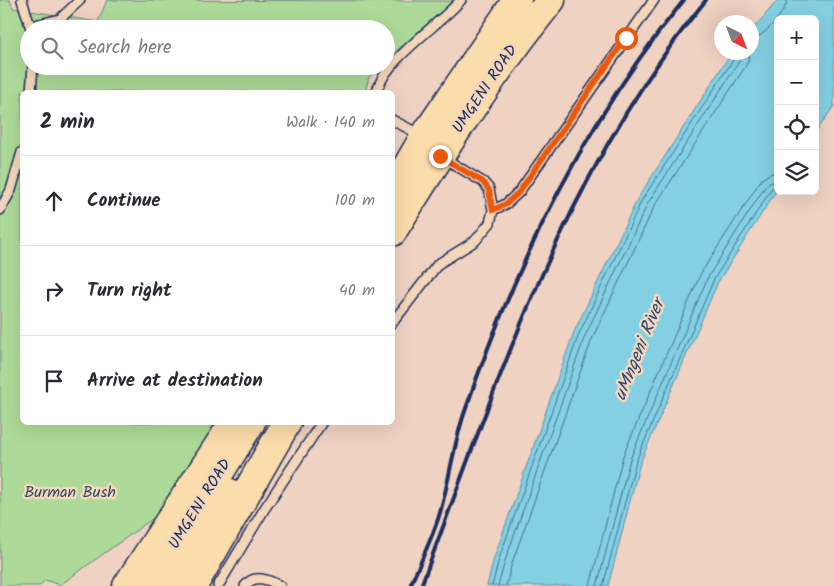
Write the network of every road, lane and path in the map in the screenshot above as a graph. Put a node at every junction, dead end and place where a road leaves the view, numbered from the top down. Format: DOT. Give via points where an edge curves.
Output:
graph roads {
  1 [pos="22,0"];
  2 [pos="80,0"];
  3 [pos="461,0"];
  4 [pos="516,0"];
  5 [pos="551,0"];
  6 [pos="654,0"];
  7 [pos="29,20"];
  8 [pos="56,20"];
  9 [pos="395,62"];
  10 [pos="32,75"];
  11 [pos="384,75"];
  12 [pos="31,90"];
  13 [pos="378,90"];
  14 [pos="395,122"];
  15 [pos="432,146"];
  16 [pos="20,159"];
  17 [pos="395,189"];
  18 [pos="0,210"];
  19 [pos="493,210"];
  20 [pos="395,226"];
  21 [pos="395,320"];
  22 [pos="232,425"];
  23 [pos="249,425"];
  24 [pos="273,425"];
  25 [pos="285,425"];
  26 [pos="320,425"];
  27 [pos="137,581"];
  28 [pos="174,586"];
  29 [pos="193,586"];
  30 [pos="218,586"];
  31 [pos="245,586"];
  32 [pos="280,586"];
  1 -- 7 [label="lane"];
  2 -- 8 [label="lane"];
  3 -- 9 [label="lane"];
  4 -- 15 [label="main road, UMGENI ROAD"];
  5 -- 15 [label="main road, UMGENI ROAD"];
  6 -- 19 [label="lane" via="519,192"];
  10 -- 12 [label="lane"];
  11 -- 13 [label="lane"];
  14 -- 15 [label="lane"];
  15 -- 17 [label="main road, UMGENI ROAD"];
  15 -- 19 [label="lane" via="483,182 489,190"];
  15 -- 20 [label="main road, UMGENI ROAD"];
  16 -- 18 [label="lane" via="11,190"];
  19 -- 21 [label="lane" via="486,230 475,241 438,264"];
  22 -- 27 [label="main road"];
  23 -- 27 [label="main road, UMGENI ROAD"];
  24 -- 28 [label="main road, UMGENI ROAD"];
  25 -- 29 [label="main road"];
  26 -- 30 [label="lane"];
  31 -- 32 [label="lane" via="251,580 259,579"];
}
